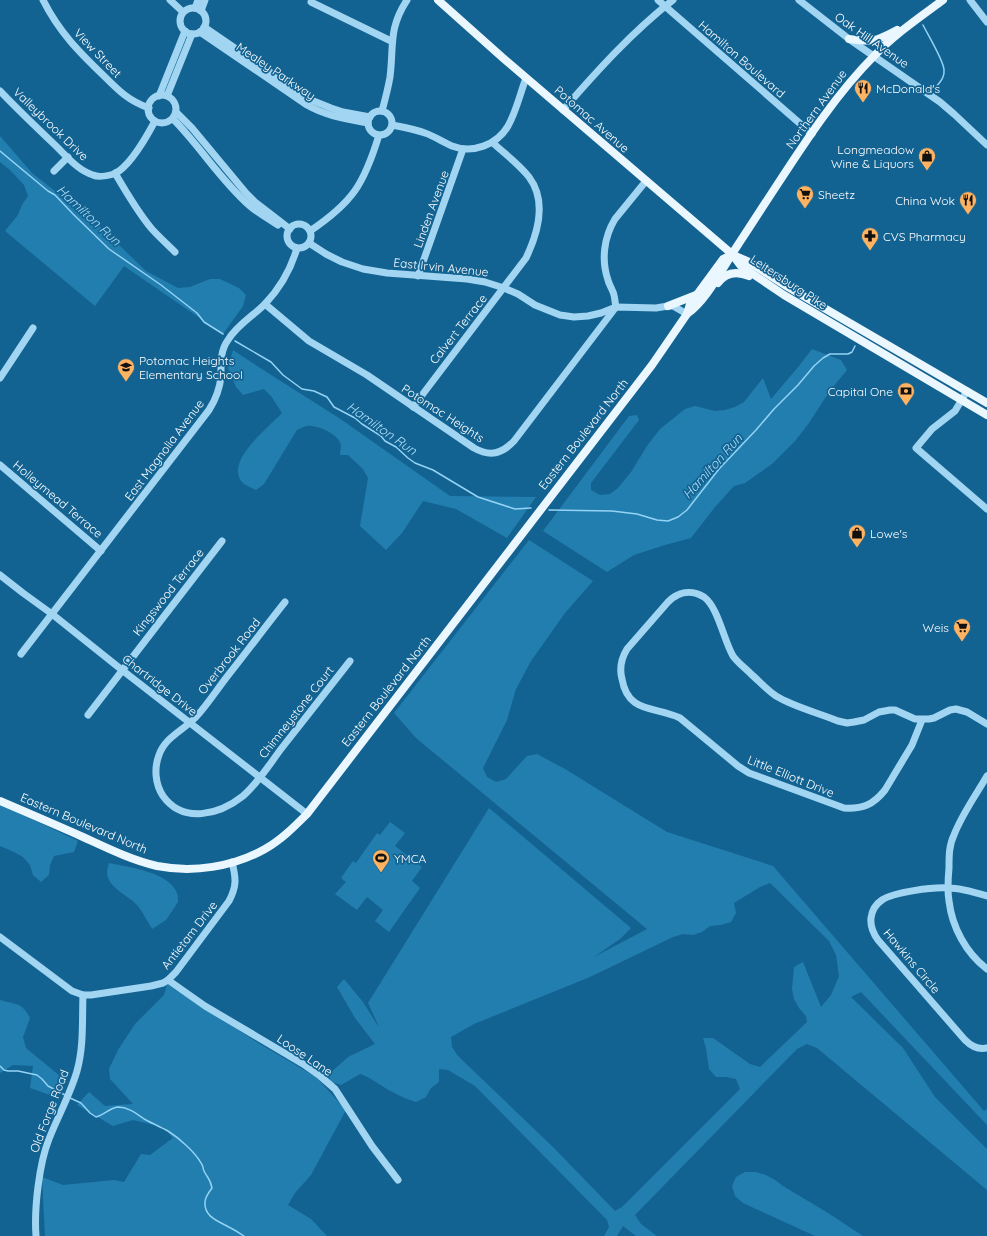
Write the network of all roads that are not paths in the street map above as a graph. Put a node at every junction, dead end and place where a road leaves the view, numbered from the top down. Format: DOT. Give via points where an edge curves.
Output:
graph roads {
  1 [pos="43,0"];
  2 [pos="170,0"];
  3 [pos="198,0"];
  4 [pos="205,0"];
  5 [pos="407,0"];
  6 [pos="438,0"];
  7 [pos="658,0"];
  8 [pos="673,0"];
  9 [pos="799,0"];
  10 [pos="943,0"];
  11 [pos="970,0"];
  12 [pos="311,2"];
  13 [pos="665,6"];
  14 [pos="198,10"];
  15 [pos="184,12"];
  16 [pos="917,19"];
  17 [pos="987,22"];
  18 [pos="202,30"];
  19 [pos="188,33"];
  20 [pos="849,39"];
  21 [pos="392,41"];
  22 [pos="874,56"];
  23 [pos="526,78"];
  24 [pos="0,91"];
  25 [pos="160,96"];
  26 [pos="167,96"];
  27 [pos="149,108"];
  28 [pos="563,110"];
  29 [pos="382,111"];
  30 [pos="174,116"];
  31 [pos="369,120"];
  32 [pos="155,121"];
  33 [pos="392,125"];
  34 [pos="379,134"];
  35 [pos="812,134"];
  36 [pos="493,143"];
  37 [pos="987,145"];
  38 [pos="464,149"];
  39 [pos="68,157"];
  40 [pos="54,171"];
  41 [pos="115,174"];
  42 [pos="646,181"];
  43 [pos="289,230"];
  44 [pos="310,231"];
  45 [pos="309,242"];
  46 [pos="297,248"];
  47 [pos="175,252"];
  48 [pos="732,254"];
  49 [pos="418,276"];
  50 [pos="504,288"];
  51 [pos="706,294"];
  52 [pos="696,295"];
  53 [pos="784,295"];
  54 [pos="265,304"];
  55 [pos="668,306"];
  56 [pos="616,307"];
  57 [pos="687,314"];
  58 [pos="33,328"];
  59 [pos="0,378"];
  60 [pos="967,391"];
  61 [pos="961,400"];
  62 [pos="987,403"];
  63 [pos="413,407"];
  64 [pos="987,415"];
  65 [pos="0,465"];
  66 [pos="987,509"];
  67 [pos="222,541"];
  68 [pos="101,551"];
  69 [pos="0,575"];
  70 [pos="285,602"];
  71 [pos="52,614"];
  72 [pos="21,654"];
  73 [pos="350,660"];
  74 [pos="122,670"];
  75 [pos="88,715"];
  76 [pos="922,720"];
  77 [pos="190,722"];
  78 [pos="987,724"];
  79 [pos="260,776"];
  80 [pos="987,776"];
  81 [pos="0,801"];
  82 [pos="307,814"];
  83 [pos="232,862"];
  84 [pos="948,888"];
  85 [pos="987,896"];
  86 [pos="0,937"];
  87 [pos="987,969"];
  88 [pos="168,980"];
  89 [pos="83,995"];
  90 [pos="987,1048"];
  91 [pos="398,1180"];
  92 [pos="36,1236"];
  1 -- 27 [label="street, View Street" via="77,50 131,101"];
  2 -- 15 [label="street"];
  3 -- 14 [label="street"];
  4 -- 14 [label="street"];
  5 -- 21 [label="street" via="396,19"];
  6 -- 23 [label="main road, Potomac Avenue"];
  7 -- 13 [label="street, Hamilton Boulevard"];
  8 -- 13 [label="street"];
  9 -- 20 [label="street, Oak Hill Avenue"];
  10 -- 16 [label="main road, Northern Avenue"];
  11 -- 17 [label="street"];
  12 -- 21 [label="street"];
  13 -- 28 [label="street" via="617,51"];
  13 -- 35 [label="street, Hamilton Boulevard"];
  14 -- 15 [label="street" via="191,8"];
  14 -- 18 [label="street" via="206,18"];
  15 -- 19 [label="street" via="180,22"];
  16 -- 20 [label="main road" via="881,39"];
  16 -- 22 [label="main road, Northern Avenue"];
  18 -- 19 [label="street"];
  18 -- 31 [label="street, Mealey Parkway" via="318,111 329,115"];
  19 -- 25 [label="street"];
  19 -- 26 [label="street"];
  20 -- 22 [label="street, Oak Hill Avenue"];
  21 -- 29 [label="street" via="390,78"];
  22 -- 35 [label="main road, Northern Avenue" via="840,94"];
  22 -- 37 [label="street, Oak Hill Avenue" via="940,102"];
  23 -- 28 [label="main road, Potomac Avenue"];
  23 -- 36 [label="street" via="507,128"];
  24 -- 39 [label="street, Valleybrook Drive"];
  25 -- 26 [label="street"];
  25 -- 27 [label="street" via="152,100"];
  26 -- 30 [label="street" via="175,104"];
  27 -- 32 [label="street" via="149,113"];
  28 -- 42 [label="main road, Potomac Avenue"];
  29 -- 31 [label="street" via="373,113"];
  29 -- 33 [label="street" via="390,116"];
  30 -- 32 [label="street" via="168,122"];
  30 -- 43 [label="street" via="192,128 246,194"];
  31 -- 34 [label="street" via="370,129"];
  32 -- 41 [label="street" via="137,152"];
  33 -- 34 [label="street" via="387,132"];
  33 -- 38 [label="street" via="424,133"];
  34 -- 44 [label="street" via="367,170 352,196 328,219"];
  35 -- 48 [label="main road, Northern Avenue"];
  36 -- 38 [label="street"];
  36 -- 50 [label="street, Calvert Terrace" via="530,178 538,198 539,209 532,246"];
  38 -- 49 [label="street, Linden Avenue"];
  39 -- 40 [label="street"];
  39 -- 41 [label="street, Valleybrook Drive" via="94,176"];
  41 -- 47 [label="street" via="144,219"];
  42 -- 48 [label="main road, Potomac Avenue"];
  42 -- 56 [label="street" via="615,219 607,237 604,258"];
  43 -- 44 [label="street" via="301,224"];
  43 -- 46 [label="street" via="289,242"];
  44 -- 45 [label="street"];
  45 -- 46 [label="street" via="302,248"];
  45 -- 49 [label="street, East Irvin Avenue" via="326,254 363,269"];
  46 -- 54 [label="street, East Magnolia Avenue" via="280,287"];
  48 -- 51 [label="main road, Eastern Boulevard North"];
  48 -- 52 [label="main road, Eastern Boulevard North" via="723,259"];
  48 -- 53 [label="main road, Leitersburg Pike" via="741,266"];
  48 -- 60 [label="main road, Leitersburg Pike"];
  49 -- 50 [label="street, East Irvin Avenue" via="467,279"];
  50 -- 56 [label="street, East Irvin Avenue" via="560,315 588,316"];
  50 -- 63 [label="street, Calvert Terrace"];
  51 -- 53 [label="main road" via="730,273 742,273"];
  51 -- 57 [label="main road, Eastern Boulevard North" via="695,309"];
  52 -- 55 [label="main road"];
  52 -- 57 [label="main road, Eastern Boulevard North"];
  53 -- 61 [label="main road, Leitersburg Pike"];
  54 -- 63 [label="street, Potomac Heights" via="309,341 367,375"];
  54 -- 68 [label="street, East Magnolia Avenue" via="227,340 221,361 219,389 209,410"];
  55 -- 56 [label="street"];
  55 -- 57 [label="street"];
  56 -- 63 [label="street, Potomac Heights" via="514,441 502,451 481,452"];
  57 -- 82 [label="main road, Eastern Boulevard North" via="652,365"];
  58 -- 59 [label="street"];
  60 -- 61 [label="street"];
  60 -- 62 [label="main road, Leitersburg Pike"];
  61 -- 64 [label="main road, Leitersburg Pike"];
  61 -- 66 [label="street" via="955,411 932,429 916,448"];
  65 -- 68 [label="street, Holleymead Terrace"];
  67 -- 74 [label="street, Kingswood Terrace"];
  68 -- 71 [label="street, East Magnolia Avenue"];
  69 -- 71 [label="street, Chartridge Drive"];
  70 -- 77 [label="street, Overbrook Road"];
  71 -- 72 [label="street, East Magnolia Avenue"];
  71 -- 74 [label="street, Chartridge Drive"];
  73 -- 79 [label="street, Chimneystone Court"];
  74 -- 75 [label="street, Kingswood Terrace"];
  74 -- 77 [label="street, Chartridge Drive"];
  76 -- 76 [label="street, Little Elliott Drive" via="890,710 847,723 776,696 737,661 712,606 705,598 693,592 673,597 622,658 622,683 633,702 680,718 749,773 844,808 866,806 880,796 912,745"];
  76 -- 78 [label="street" via="956,709 967,712"];
  77 -- 79 [label="street, Chartridge Drive"];
  77 -- 79 [label="street" via="164,746 156,763 160,792 173,807 192,814 212,812 235,802"];
  79 -- 82 [label="street, Chartridge Drive"];
  80 -- 84 [label="street" via="953,836 949,854"];
  81 -- 83 [label="main road, Eastern Boulevard North" via="126,856 156,865 194,869"];
  82 -- 83 [label="main road, Eastern Boulevard North" via="265,849"];
  83 -- 88 [label="street, Antietam Drive" via="236,876 234,893"];
  84 -- 85 [label="street, Hawkins Circle"];
  84 -- 87 [label="street" via="951,915 960,937"];
  84 -- 90 [label="street, Hawkins Circle" via="912,891 882,900 874,908 872,929 878,940 965,1040 977,1048"];
  86 -- 89 [label="street" via="72,990"];
  88 -- 89 [label="street, Antietam Drive" via="157,985"];
  88 -- 91 [label="street, Loose Lane" via="205,1006 320,1076 334,1089"];
  89 -- 92 [label="street, Old Forge Road" via="78,1069 49,1138 41,1165"];
}
